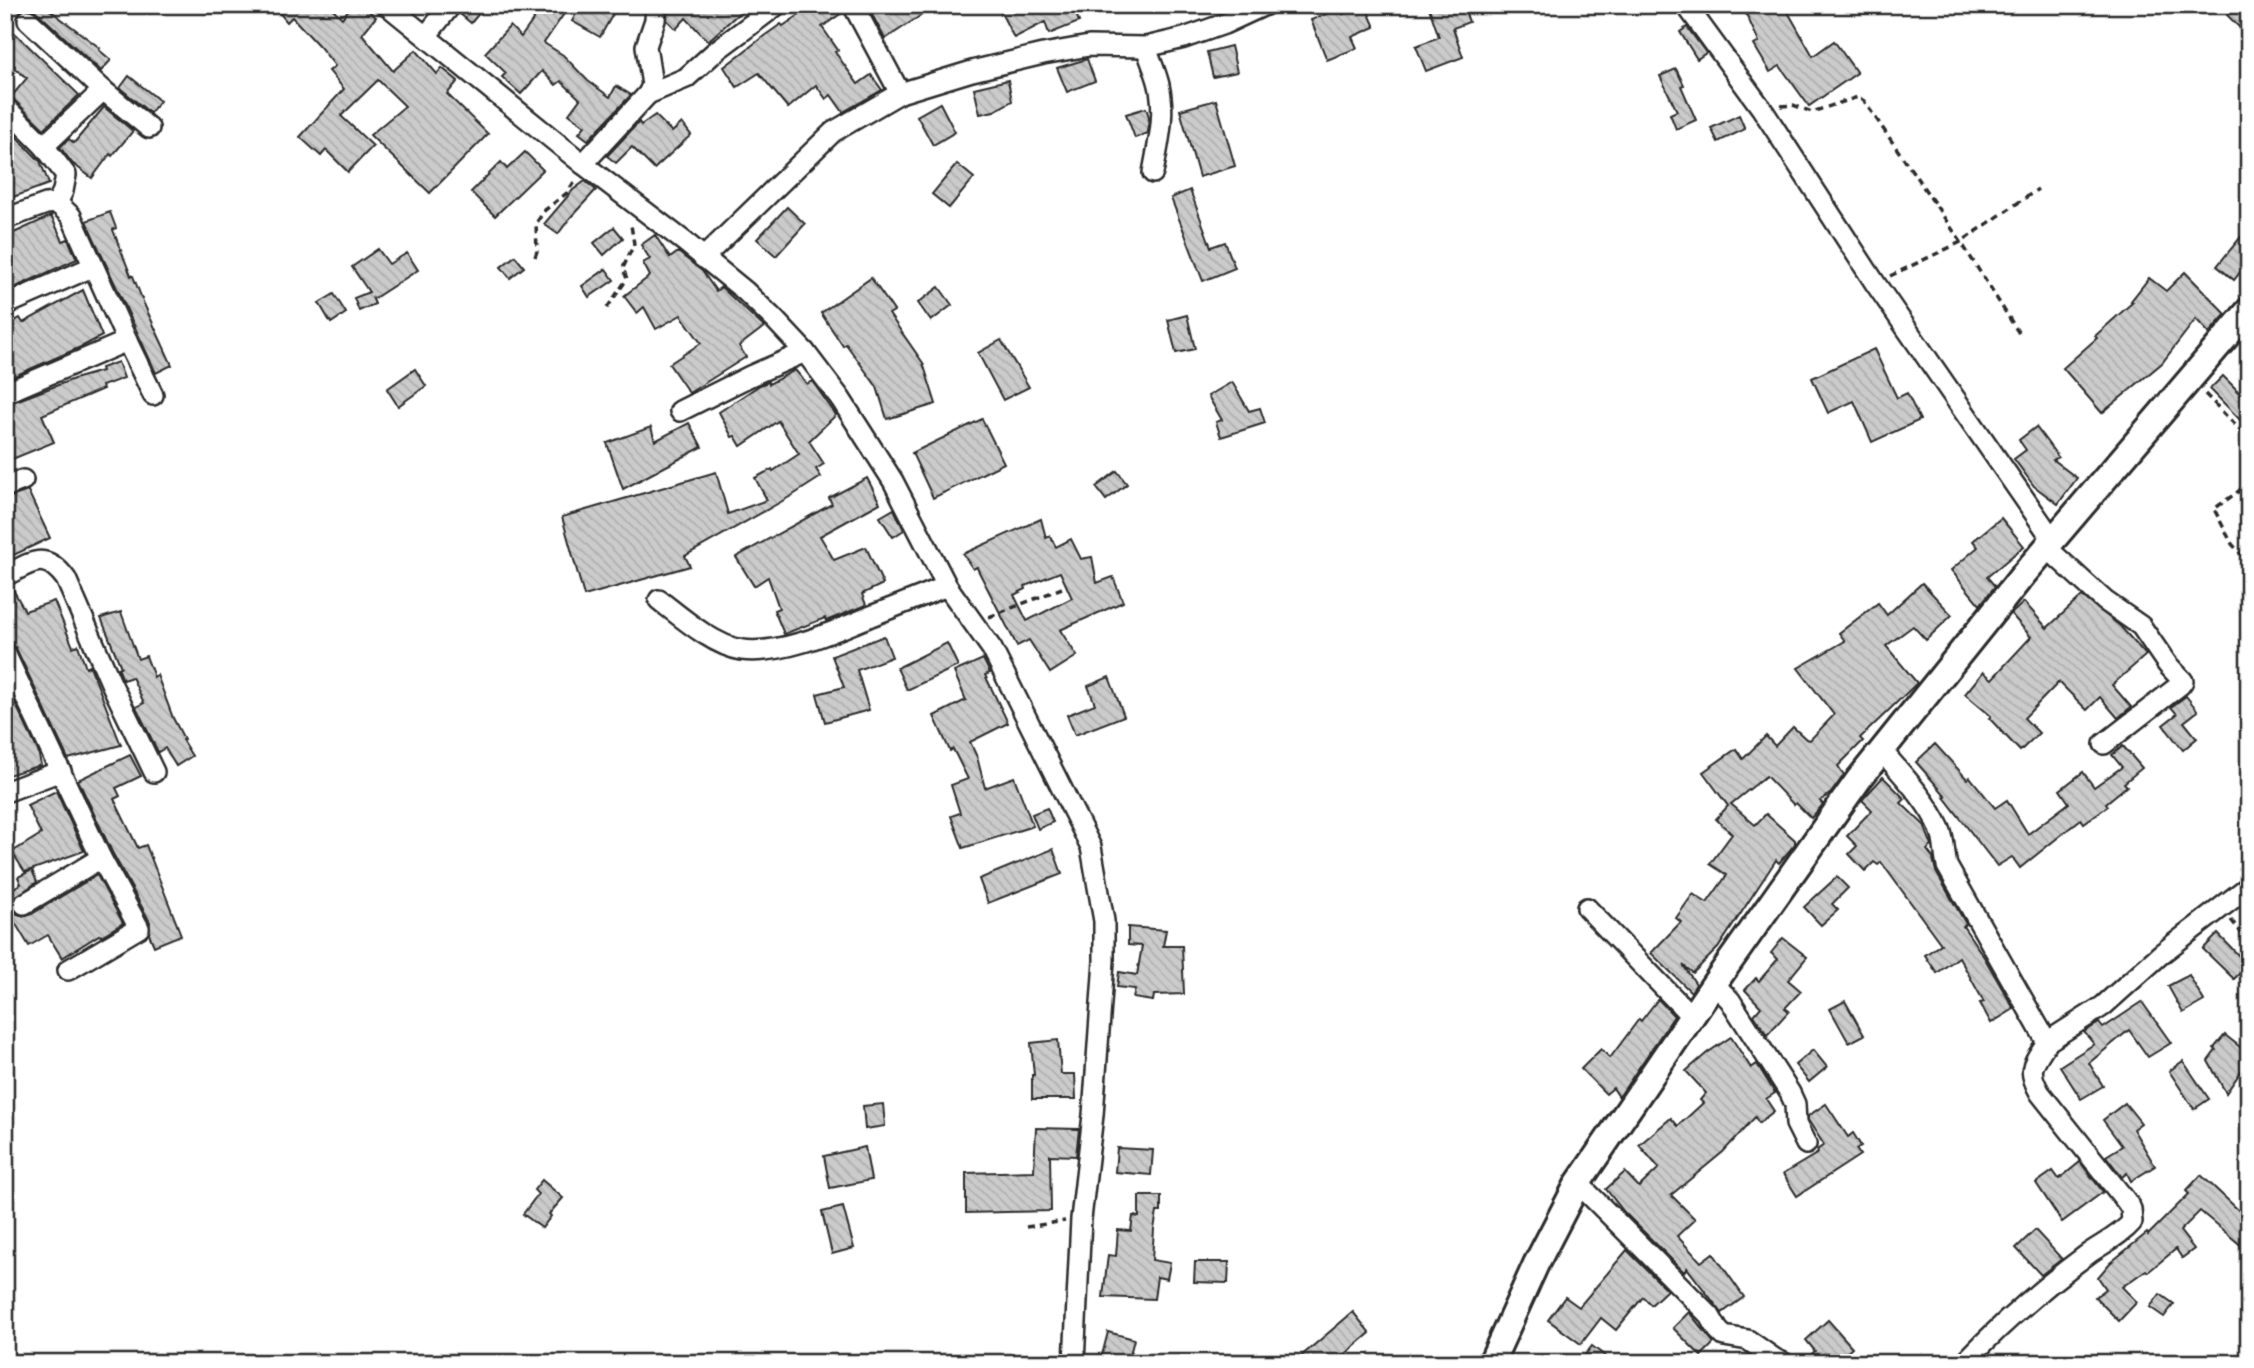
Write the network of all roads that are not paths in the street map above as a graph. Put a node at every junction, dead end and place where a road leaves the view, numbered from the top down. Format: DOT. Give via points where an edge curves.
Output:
graph roads {
  1 [pos="387,5"];
  2 [pos="452,5"];
  3 [pos="656,5"];
  4 [pos="1265,5"];
  5 [pos="1686,5"];
  6 [pos="861,8"];
  7 [pos="766,9"];
  8 [pos="28,20"];
  9 [pos="426,36"];
  10 [pos="1146,47"];
  11 [pos="103,90"];
  12 [pos="900,93"];
  13 [pos="648,94"];
  14 [pos="5,107"];
  15 [pos="149,128"];
  16 [pos="44,146"];
  17 [pos="584,164"];
  18 [pos="1153,173"];
  19 [pos="57,203"];
  20 [pos="5,219"];
  21 [pos="703,258"];
  22 [pos="92,267"];
  23 [pos="5,305"];
  24 [pos="2249,310"];
  25 [pos="127,341"];
  26 [pos="805,352"];
  27 [pos="5,393"];
  28 [pos="153,395"];
  29 [pos="680,411"];
  30 [pos="2053,550"];
  31 [pos="5,576"];
  32 [pos="947,586"];
  33 [pos="659,600"];
  34 [pos="7,661"];
  35 [pos="2104,744"];
  36 [pos="1881,750"];
  37 [pos="61,771"];
  38 [pos="154,772"];
  39 [pos="5,792"];
  40 [pos="102,858"];
  41 [pos="2249,886"];
  42 [pos="24,904"];
  43 [pos="1587,908"];
  44 [pos="68,970"];
  45 [pos="1722,992"];
  46 [pos="1692,1017"];
  47 [pos="2047,1042"];
  48 [pos="1806,1144"];
  49 [pos="1587,1192"];
  50 [pos="1074,1363"];
  51 [pos="1491,1363"];
  52 [pos="1784,1363"];
  53 [pos="1964,1363"];
  1 -- 9 [label="street"];
  2 -- 9 [label="street"];
  3 -- 13 [label="street" via="646,46 652,85"];
  4 -- 10 [label="street" via="1224,24"];
  5 -- 30 [label="street" via="1762,109"];
  6 -- 12 [label="street"];
  7 -- 13 [label="street" via="686,78"];
  8 -- 11 [label="street"];
  9 -- 17 [label="street"];
  10 -- 12 [label="street" via="1089,46 1043,54"];
  10 -- 18 [label="street" via="1162,106"];
  11 -- 15 [label="street"];
  11 -- 16 [label="street"];
  12 -- 21 [label="street" via="834,132"];
  13 -- 17 [label="street"];
  14 -- 16 [label="street"];
  16 -- 19 [label="street" via="66,175"];
  17 -- 21 [label="street"];
  19 -- 20 [label="street"];
  19 -- 22 [label="street" via="71,216"];
  21 -- 26 [label="street" via="745,291"];
  22 -- 23 [label="street"];
  22 -- 25 [label="street"];
  24 -- 30 [label="street"];
  25 -- 27 [label="street"];
  25 -- 28 [label="street"];
  26 -- 29 [label="street"];
  26 -- 32 [label="street" via="893,481"];
  30 -- 35 [label="street" via="2105,601 2141,626 2183,681"];
  30 -- 36 [label="street"];
  31 -- 38 [label="street" via="34,561 51,563 60,571"];
  32 -- 33 [label="street" via="826,635 781,647 741,650 690,624"];
  32 -- 50 [label="street" via="992,649 1091,847 1099,886 1104,961 1081,1219"];
  34 -- 37 [label="street"];
  36 -- 45 [label="street"];
  36 -- 47 [label="street" via="1937,822 1947,866"];
  37 -- 39 [label="street"];
  37 -- 40 [label="street"];
  40 -- 42 [label="street"];
  40 -- 44 [label="street" via="139,928"];
  41 -- 47 [label="street" via="2103,1006"];
  43 -- 46 [label="street"];
  45 -- 46 [label="street"];
  45 -- 48 [label="street" via="1790,1093 1796,1124"];
  46 -- 49 [label="street"];
  47 -- 53 [label="street" via="2034,1061 2032,1079 2132,1209 2132,1222 2050,1285"];
  49 -- 51 [label="street" via="1536,1264"];
  49 -- 52 [label="street" via="1710,1316 1724,1336 1748,1340"];
}
